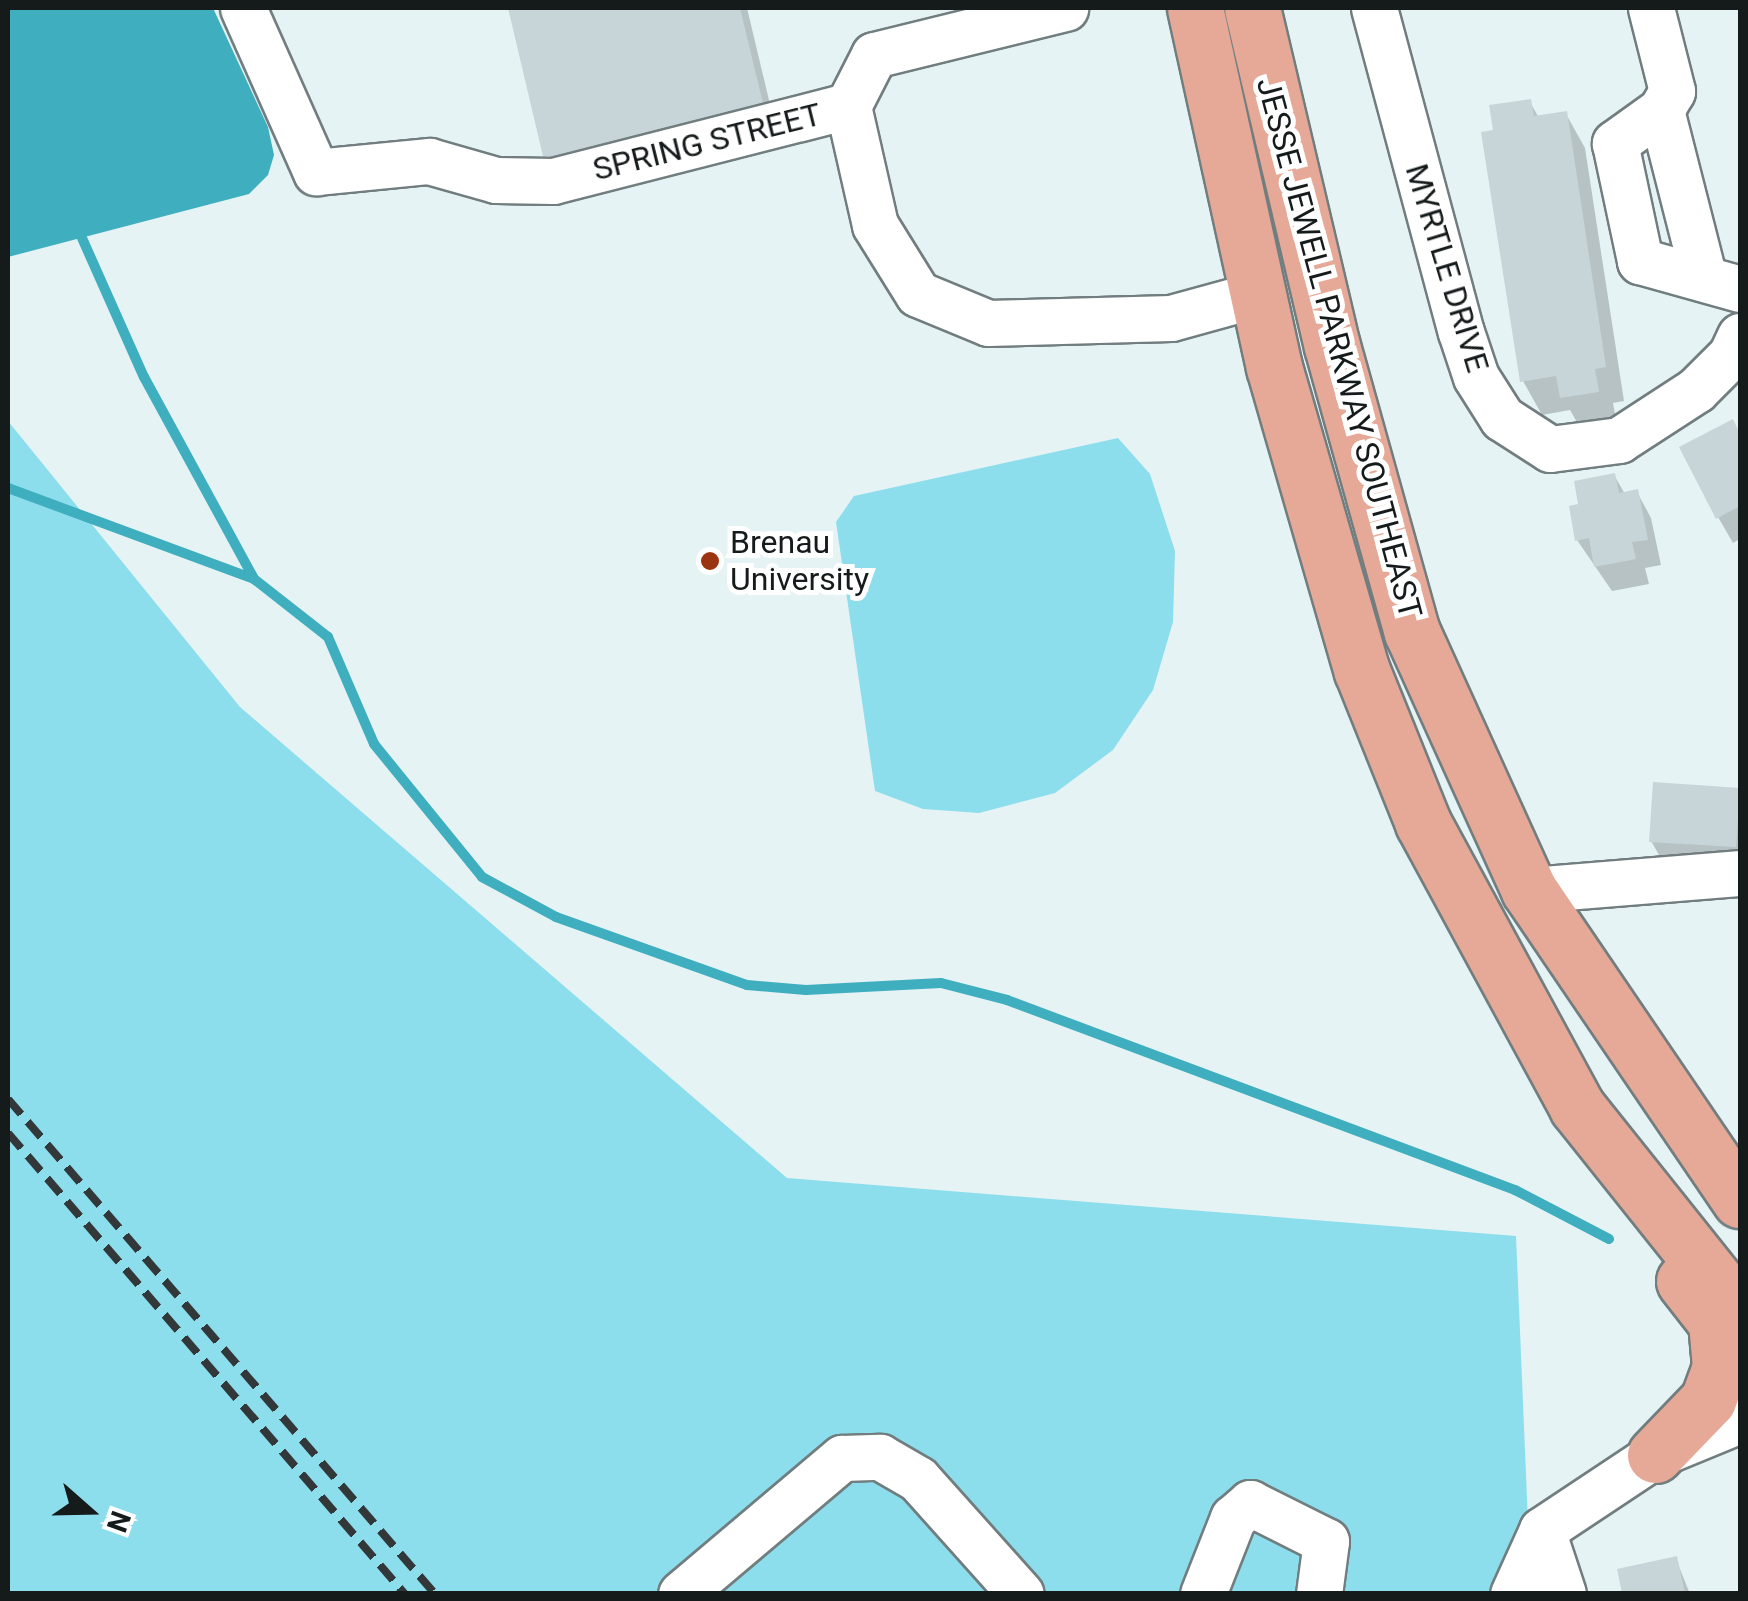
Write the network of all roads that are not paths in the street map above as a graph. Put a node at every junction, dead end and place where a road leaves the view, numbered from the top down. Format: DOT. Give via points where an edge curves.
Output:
graph roads {
  1 [pos="244,8"];
  2 [pos="1065,8"];
  3 [pos="1195,8"];
  4 [pos="1252,8"];
  5 [pos="1374,8"];
  6 [pos="1651,8"];
  7 [pos="848,106"];
  8 [pos="1660,110"];
  9 [pos="1722,284"];
  10 [pos="1258,294"];
  11 [pos="1740,336"];
  12 [pos="1740,874"];
  13 [pos="1529,890"];
  14 [pos="1638,1186"];
  15 [pos="1740,1200"];
  16 [pos="1740,1311"];
  17 [pos="1740,1420"];
  18 [pos="1655,1454"];
  19 [pos="1542,1530"];
  20 [pos="681,1594"];
  21 [pos="1021,1594"];
  22 [pos="1202,1594"];
  23 [pos="1319,1594"];
  24 [pos="1512,1594"];
  25 [pos="1563,1594"];
  1 -- 7 [label="street, SPRING STREET" via="316,172 429,160 496,180 552,182"];
  2 -- 7 [label="street, SPRING STREET" via="874,56"];
  3 -- 10 [label="main road, JESSE JEWELL PARKWAY SOUTHEAST"];
  4 -- 13 [label="main road, JESSE JEWELL PARKWAY SOUTHEAST" via="1332,346 1412,632"];
  5 -- 11 [label="street, MYRTLE DRIVE" via="1460,332 1476,377 1502,418 1550,449 1619,440 1696,390"];
  6 -- 8 [label="street" via="1672,91"];
  7 -- 10 [label="street" via="875,225 918,294 988,323 1171,318"];
  8 -- 9 [label="street"];
  8 -- 9 [label="street" via="1615,144 1640,261"];
  10 -- 14 [label="main road, JESSE JEWELL PARKWAY SOUTHEAST" via="1362,671 1424,823 1577,1107"];
  12 -- 13 [label="street"];
  13 -- 15 [label="main road, JESSE JEWELL PARKWAY SOUTHEAST"];
  14 -- 16 [label="main road, JESSE JEWELL PARKWAY SOUTHEAST"];
  14 -- 18 [label="main road" via="1649,1234 1716,1322 1721,1340 1708,1400"];
  17 -- 18 [label="street"];
  18 -- 19 [label="street"];
  19 -- 24 [label="street"];
  19 -- 25 [label="street"];
  20 -- 21 [label="street" via="842,1458 880,1456 918,1479"];
  22 -- 23 [label="street" via="1232,1518 1250,1503 1326,1541"];
}
